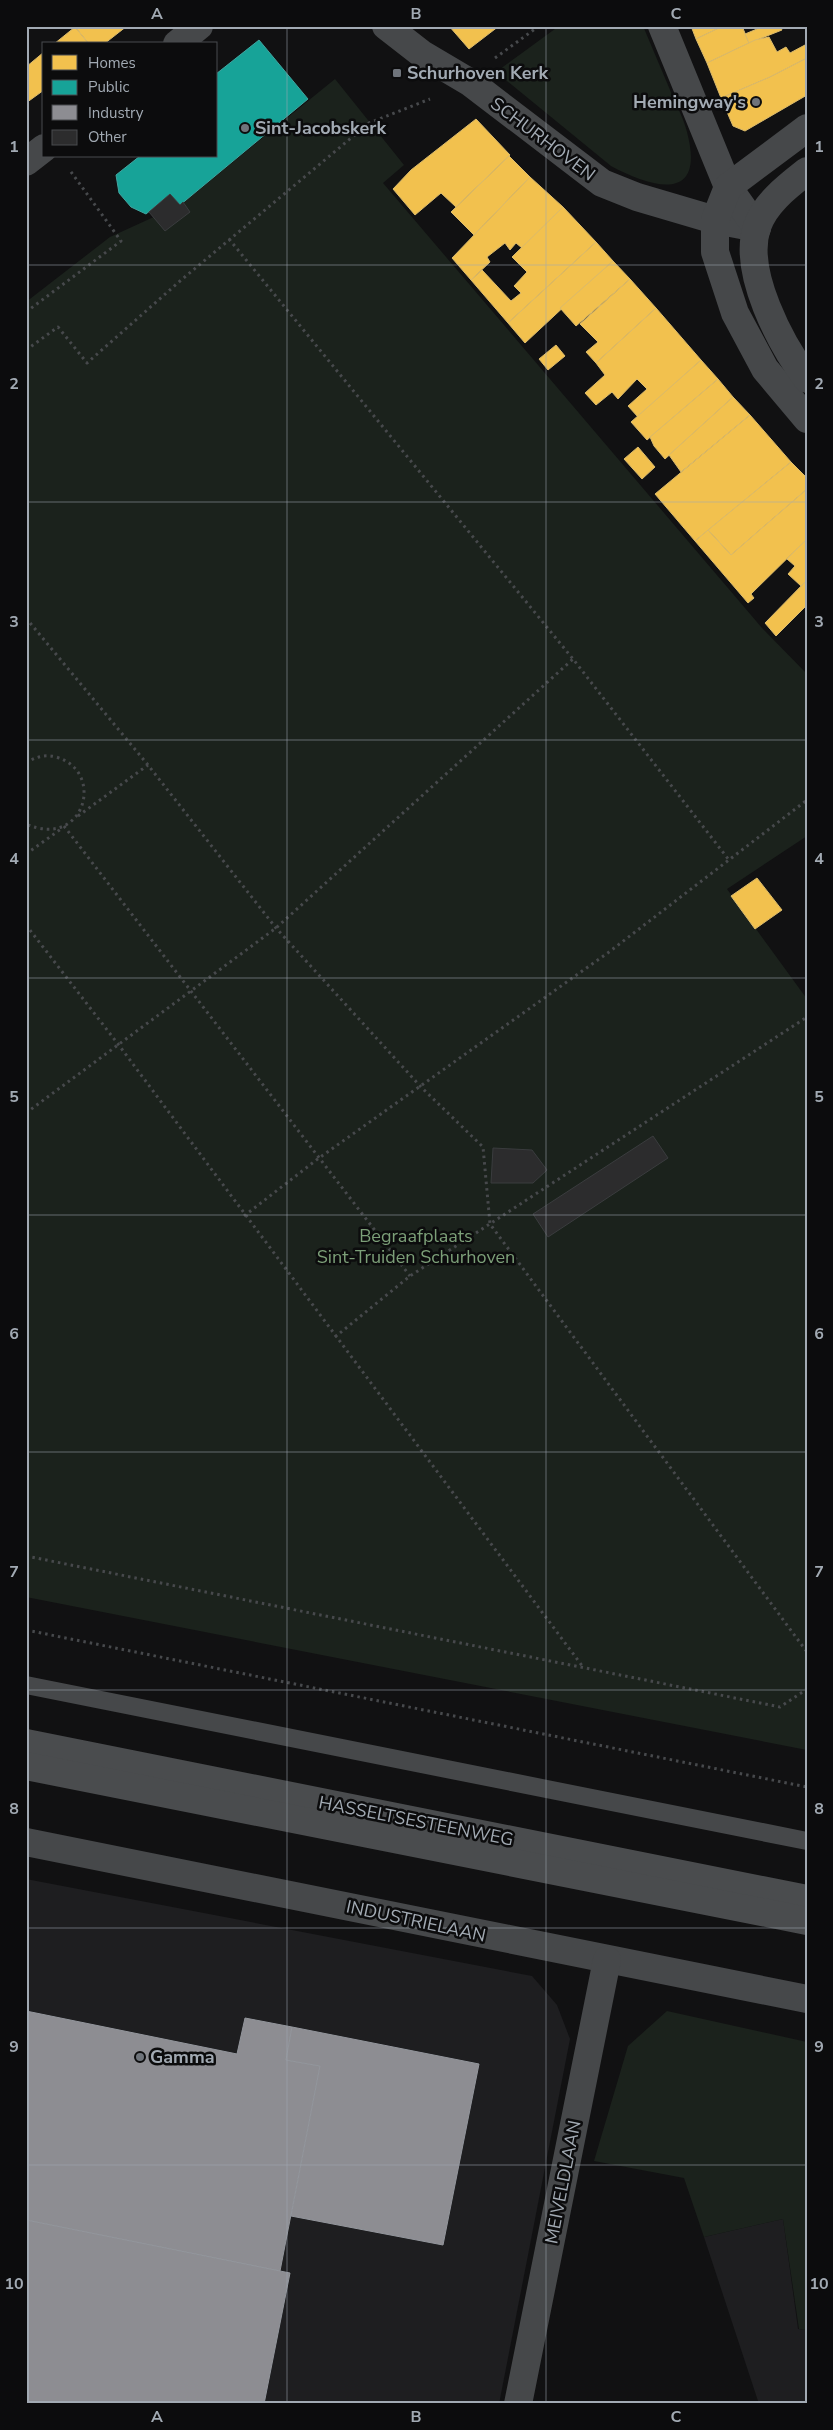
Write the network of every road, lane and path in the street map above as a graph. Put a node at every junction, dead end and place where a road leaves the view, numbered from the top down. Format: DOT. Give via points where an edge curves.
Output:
graph roads {
  1 [pos="199,26"];
  2 [pos="386,26"];
  3 [pos="539,26"];
  4 [pos="662,26"];
  5 [pos="179,42"];
  6 [pos="470,83"];
  7 [pos="807,128"];
  8 [pos="45,158"];
  9 [pos="56,158"];
  10 [pos="26,162"];
  11 [pos="807,171"];
  12 [pos="728,187"];
  13 [pos="715,220"];
  14 [pos="757,228"];
  15 [pos="229,239"];
  16 [pos="26,312"];
  17 [pos="26,350"];
  18 [pos="807,379"];
  19 [pos="807,419"];
  20 [pos="26,618"];
  21 [pos="573,659"];
  22 [pos="26,763"];
  23 [pos="148,765"];
  24 [pos="807,800"];
  25 [pos="26,824"];
  26 [pos="64,826"];
  27 [pos="26,854"];
  28 [pos="729,860"];
  29 [pos="26,925"];
  30 [pos="276,928"];
  31 [pos="192,992"];
  32 [pos="807,1017"];
  33 [pos="118,1044"];
  34 [pos="421,1087"];
  35 [pos="26,1113"];
  36 [pos="319,1158"];
  37 [pos="244,1216"];
  38 [pos="490,1224"];
  39 [pos="410,1276"];
  40 [pos="335,1337"];
  41 [pos="26,1556"];
  42 [pos="26,1630"];
  43 [pos="807,1652"];
  44 [pos="583,1667"];
  45 [pos="26,1685"];
  46 [pos="807,1689"];
  47 [pos="26,1744"];
  48 [pos="26,1766"];
  49 [pos="807,1787"];
  50 [pos="807,1841"];
  51 [pos="26,1842"];
  52 [pos="807,1899"];
  53 [pos="807,1921"];
  54 [pos="608,1960"];
  55 [pos="807,1999"];
  56 [pos="518,2404"];
  1 -- 5 [label="street"];
  2 -- 6 [label="street, SCHURHOVEN" via="422,54"];
  3 -- 6 [label="path" via="487,63"];
  4 -- 12 [label="street"];
  6 -- 13 [label="street, SCHURHOVEN" via="602,183"];
  6 -- 15 [label="path" via="369,123"];
  7 -- 12 [label="street"];
  8 -- 10 [label="street"];
  9 -- 16 [label="path" via="121,241"];
  11 -- 14 [label="street" via="768,206"];
  12 -- 13 [label="street"];
  12 -- 14 [label="street"];
  13 -- 14 [label="street, SCHURHOVEN"];
  13 -- 19 [label="street" via="715,252 735,313 766,369"];
  14 -- 18 [label="street" via="755,257 768,308 784,343"];
  15 -- 17 [label="path" via="87,363 58,327"];
  15 -- 21 [label="path"];
  20 -- 23 [label="path"];
  21 -- 28 [label="path"];
  21 -- 30 [label="path"];
  22 -- 26 [label="path" via="40,756 51,756 76,769 83,783 82,808"];
  23 -- 26 [label="path"];
  23 -- 30 [label="path"];
  24 -- 28 [label="path"];
  25 -- 26 [label="path" via="40,830"];
  26 -- 27 [label="path"];
  26 -- 31 [label="path"];
  28 -- 34 [label="path" via="602,958"];
  29 -- 33 [label="path"];
  30 -- 31 [label="path"];
  30 -- 34 [label="path"];
  31 -- 33 [label="path"];
  31 -- 36 [label="path"];
  32 -- 38 [label="path"];
  33 -- 35 [label="path"];
  33 -- 37 [label="path"];
  34 -- 36 [label="path"];
  34 -- 38 [label="path" via="483,1147"];
  36 -- 37 [label="path"];
  36 -- 39 [label="path"];
  37 -- 40 [label="path"];
  38 -- 39 [label="path"];
  38 -- 43 [label="path"];
  39 -- 40 [label="path"];
  40 -- 44 [label="path"];
  41 -- 44 [label="path"];
  42 -- 49 [label="path"];
  44 -- 46 [label="path" via="780,1707"];
  45 -- 50 [label="lane"];
  47 -- 52 [label="main road, HASSELTSESTEENWEG"];
  48 -- 53 [label="main road, HASSELTSESTEENWEG"];
  51 -- 54 [label="street, INDUSTRIELAAN"];
  54 -- 55 [label="street, INDUSTRIELAAN"];
  54 -- 56 [label="street, MEIVELDLAAN"];
}
